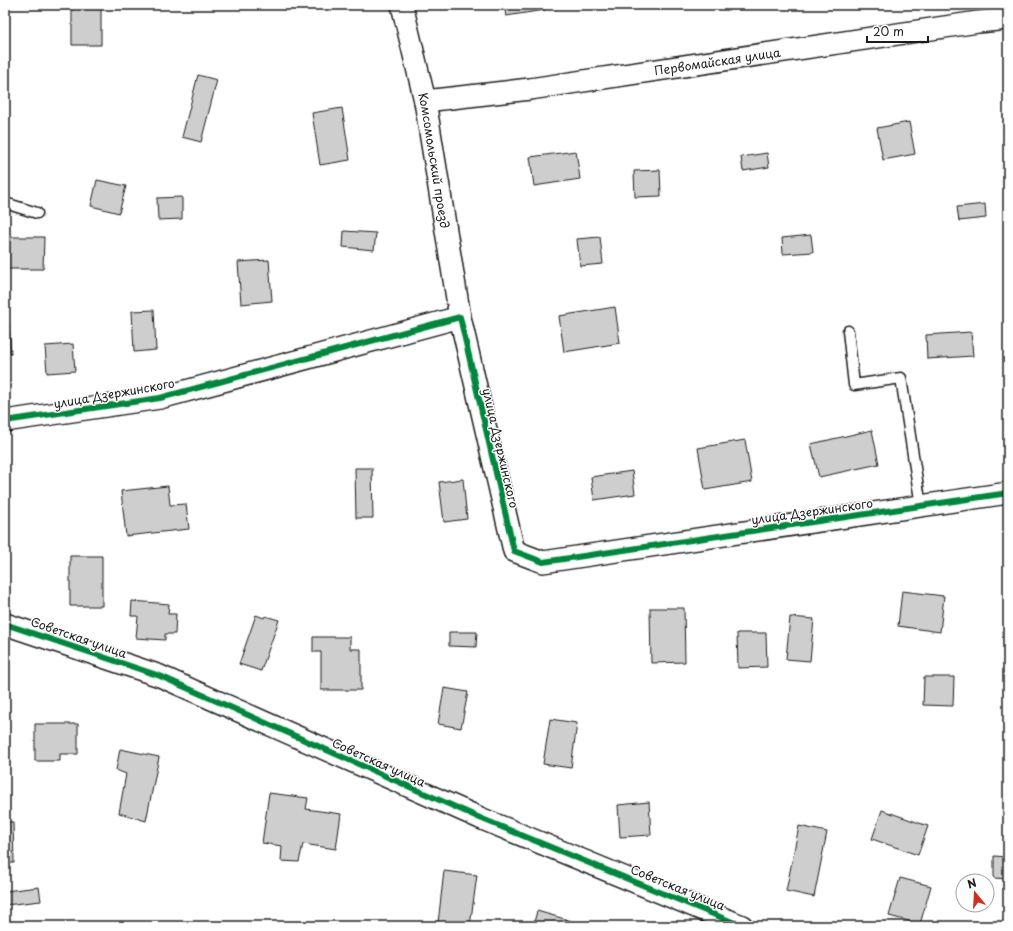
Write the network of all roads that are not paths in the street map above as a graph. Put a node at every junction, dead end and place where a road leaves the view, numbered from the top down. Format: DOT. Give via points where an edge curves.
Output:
graph roads {
  1 [pos="402,5"];
  2 [pos="978,14"];
  3 [pos="1008,19"];
  4 [pos="425,101"];
  5 [pos="5,203"];
  6 [pos="36,213"];
  7 [pos="460,317"];
  8 [pos="848,331"];
  9 [pos="5,421"];
  10 [pos="1008,493"];
  11 [pos="921,506"];
  12 [pos="5,624"];
  13 [pos="742,926"];
  1 -- 4 [label="street, Комсомольский проезд"];
  2 -- 3 [label="street, Первомайская улица"];
  2 -- 4 [label="street, Первомайская улица" via="530,90"];
  4 -- 7 [label="street, Комсомольский проезд"];
  5 -- 6 [label="lane"];
  7 -- 9 [label="street, улица Дзержинского" via="160,398"];
  7 -- 11 [label="street, улица Дзержинского" via="514,550 521,554 543,562"];
  8 -- 11 [label="lane" via="854,385 901,378"];
  10 -- 11 [label="street, улица Дзержинского"];
  12 -- 13 [label="street, Советская улица" via="160,676 480,818"];
}
